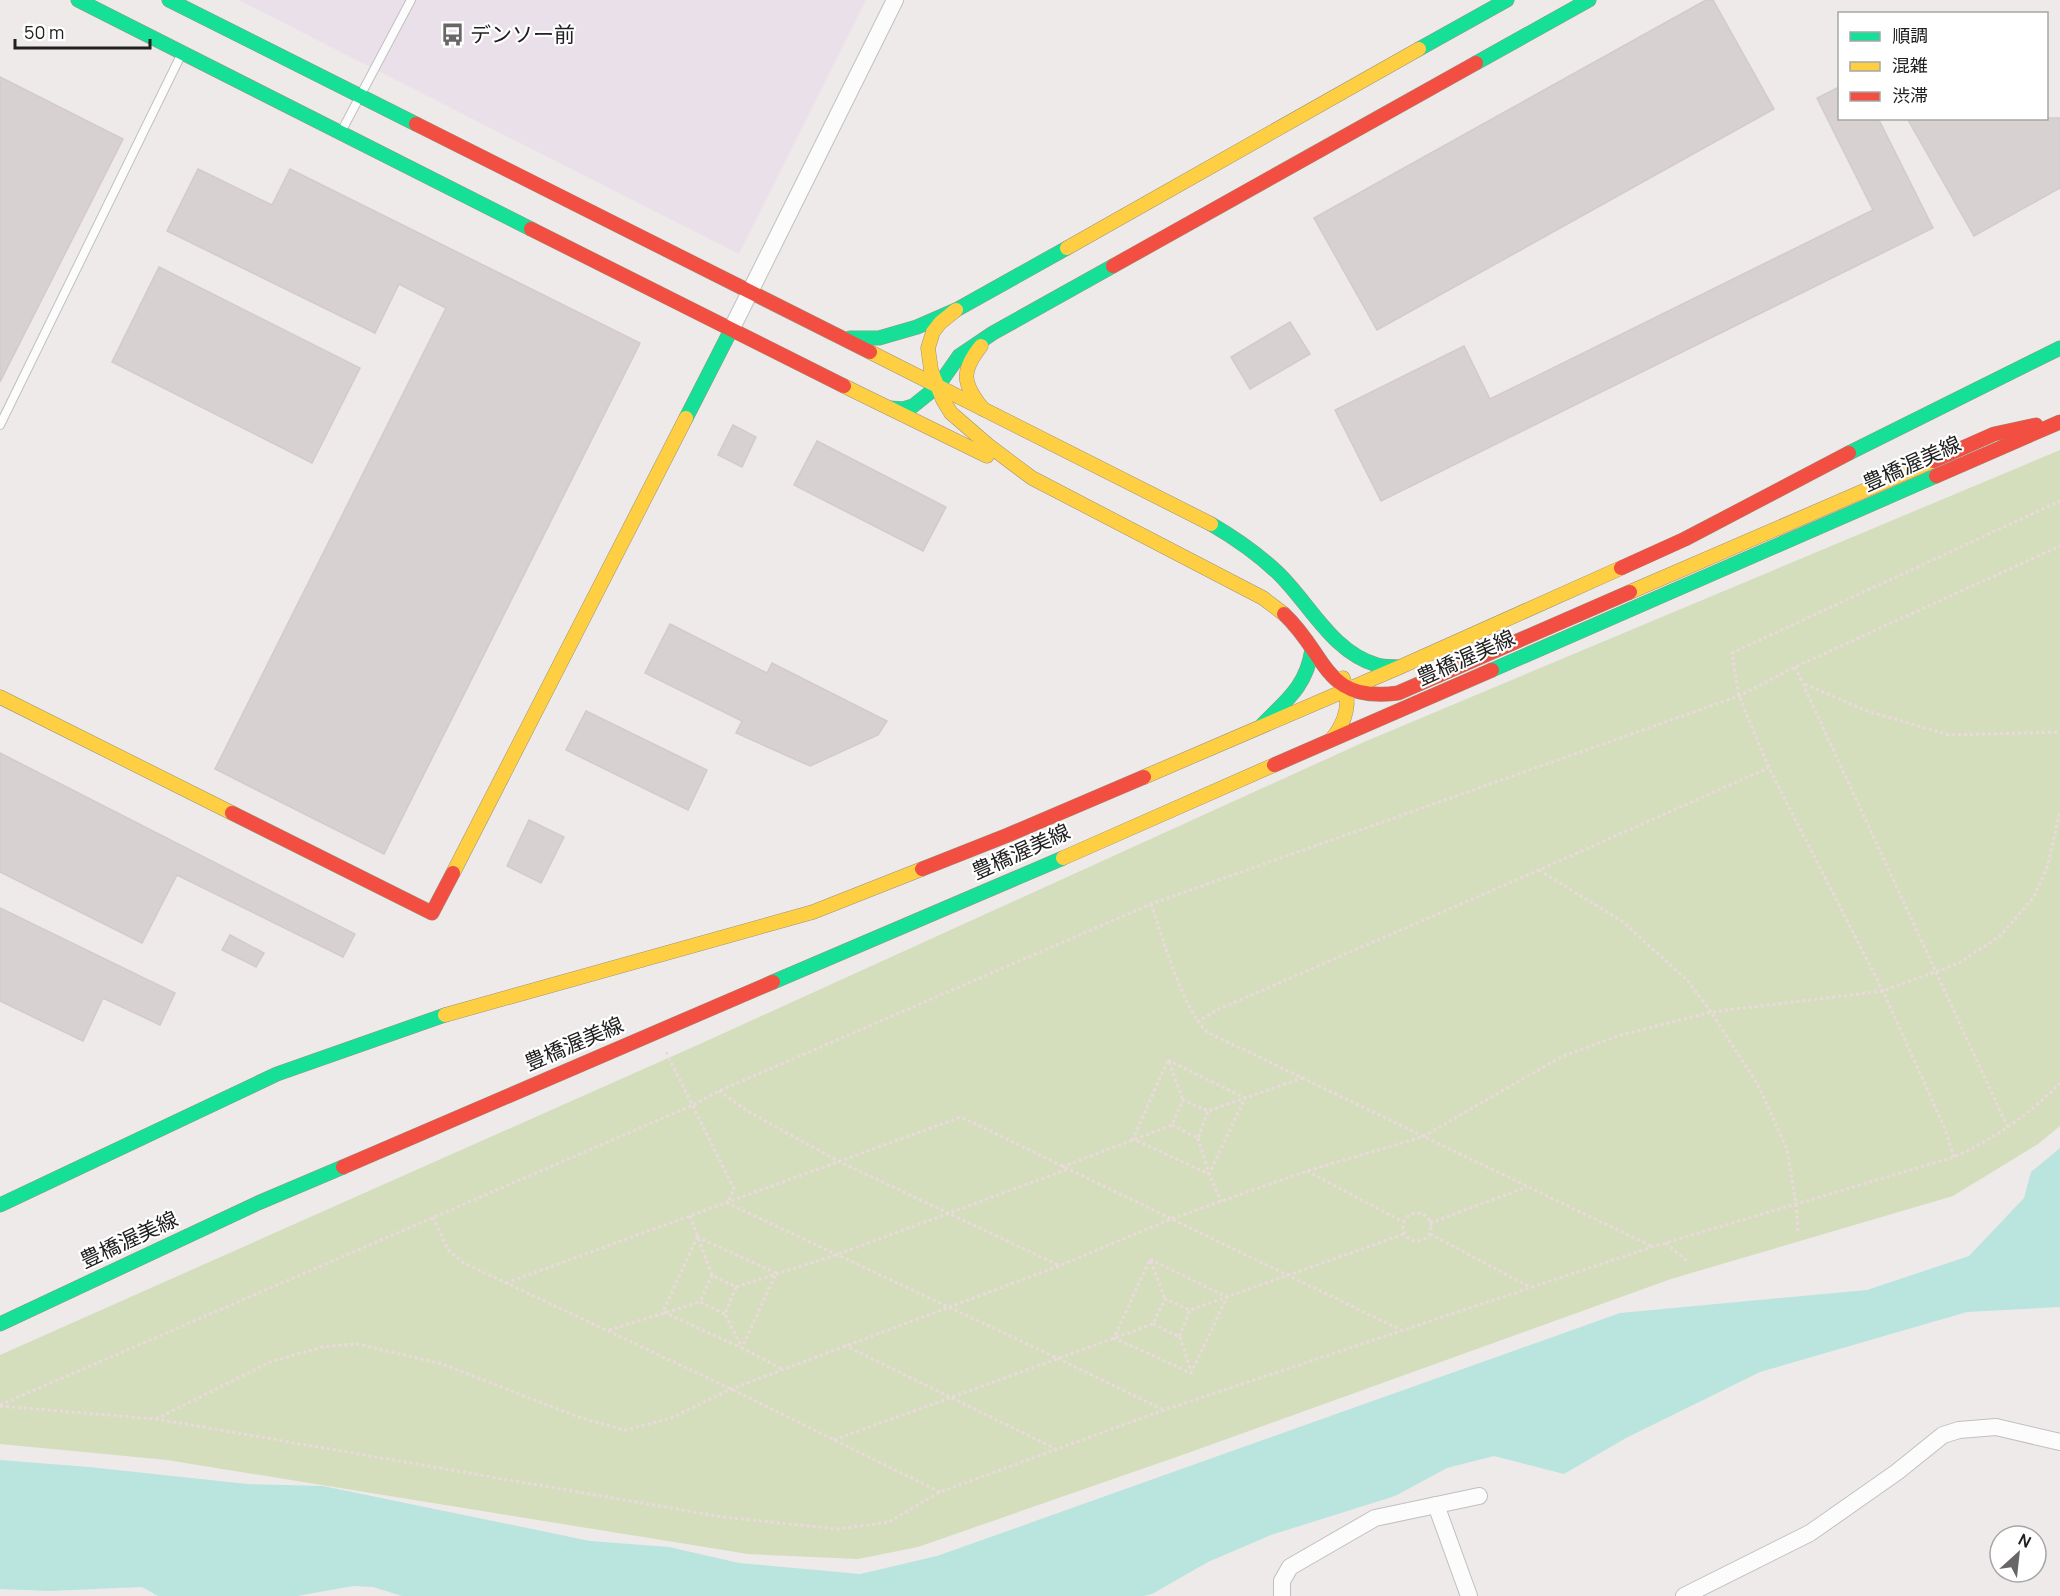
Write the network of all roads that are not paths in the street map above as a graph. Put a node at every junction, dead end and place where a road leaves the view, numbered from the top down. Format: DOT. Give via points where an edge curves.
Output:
graph roads {
  1 [pos="78,0"];
  2 [pos="169,0"];
  3 [pos="411,0"];
  4 [pos="895,0"];
  5 [pos="1507,0"];
  6 [pos="1590,0"];
  7 [pos="182,53"];
  8 [pos="360,96"];
  9 [pos="341,133"];
  10 [pos="750,292"];
  11 [pos="956,310"];
  12 [pos="731,330"];
  13 [pos="993,333"];
  14 [pos="839,336"];
  15 [pos="2060,348"];
  16 [pos="938,386"];
  17 [pos="890,408"];
  18 [pos="983,409"];
  19 [pos="2060,421"];
  20 [pos="0,425"];
  21 [pos="1032,478"];
  22 [pos="1308,608"];
  23 [pos="1312,649"];
  24 [pos="1400,667"];
  25 [pos="1347,689"];
  26 [pos="0,697"];
  27 [pos="1258,729"];
  28 [pos="1331,740"];
  29 [pos="0,1205"];
  30 [pos="0,1324"];
  31 [pos="2060,1442"];
  32 [pos="1479,1496"];
  33 [pos="1436,1505"];
  34 [pos="1282,1596"];
  35 [pos="1469,1596"];
  36 [pos="1684,1596"];
  1 -- 7 [label="street"];
  2 -- 8 [label="street"];
  3 -- 8 [label="lane"];
  4 -- 10 [label="street"];
  5 -- 11 [label="street"];
  6 -- 13 [label="street"];
  7 -- 9 [label="street"];
  7 -- 20 [label="lane"];
  8 -- 9 [label="lane"];
  8 -- 10 [label="street"];
  9 -- 12 [label="street"];
  10 -- 12 [label="street"];
  10 -- 14 [label="street"];
  11 -- 14 [label="street" via="887,339"];
  11 -- 16 [label="street" via="933,332 928,348"];
  12 -- 17 [label="street"];
  12 -- 26 [label="street" via="432,913"];
  13 -- 16 [label="street" via="959,356"];
  13 -- 18 [label="street" via="974,353 965,376 969,391"];
  14 -- 16 [label="street"];
  15 -- 24 [label="street, 豊橋渥美線" via="1684,539"];
  16 -- 17 [label="street" via="913,406"];
  16 -- 18 [label="street"];
  16 -- 21 [label="street" via="951,413"];
  17 -- 21 [label="street"];
  18 -- 22 [label="street" via="1234,537 1295,590"];
  19 -- 25 [label="street" via="1994,434 1398,693 1378,698"];
  19 -- 28 [label="street, 豊橋渥美線"];
  21 -- 23 [label="street" via="1263,598 1291,621"];
  22 -- 24 [label="street" via="1352,654 1381,667"];
  22 -- 25 [label="street"];
  23 -- 25 [label="street"];
  23 -- 27 [label="street" via="1303,684"];
  24 -- 25 [label="street, 豊橋渥美線"];
  25 -- 27 [label="street, 豊橋渥美線"];
  25 -- 28 [label="street" via="1346,719"];
  27 -- 29 [label="street, 豊橋渥美線" via="1008,836 813,912 449,1013 277,1074"];
  28 -- 30 [label="street, 豊橋渥美線" via="258,1203"];
  31 -- 36 [label="street" via="1996,1427 1943,1435 1810,1533"];
  32 -- 33 [label="street"];
  33 -- 34 [label="street" via="1375,1518 1290,1567 1282,1581"];
  33 -- 35 [label="street"];
}
